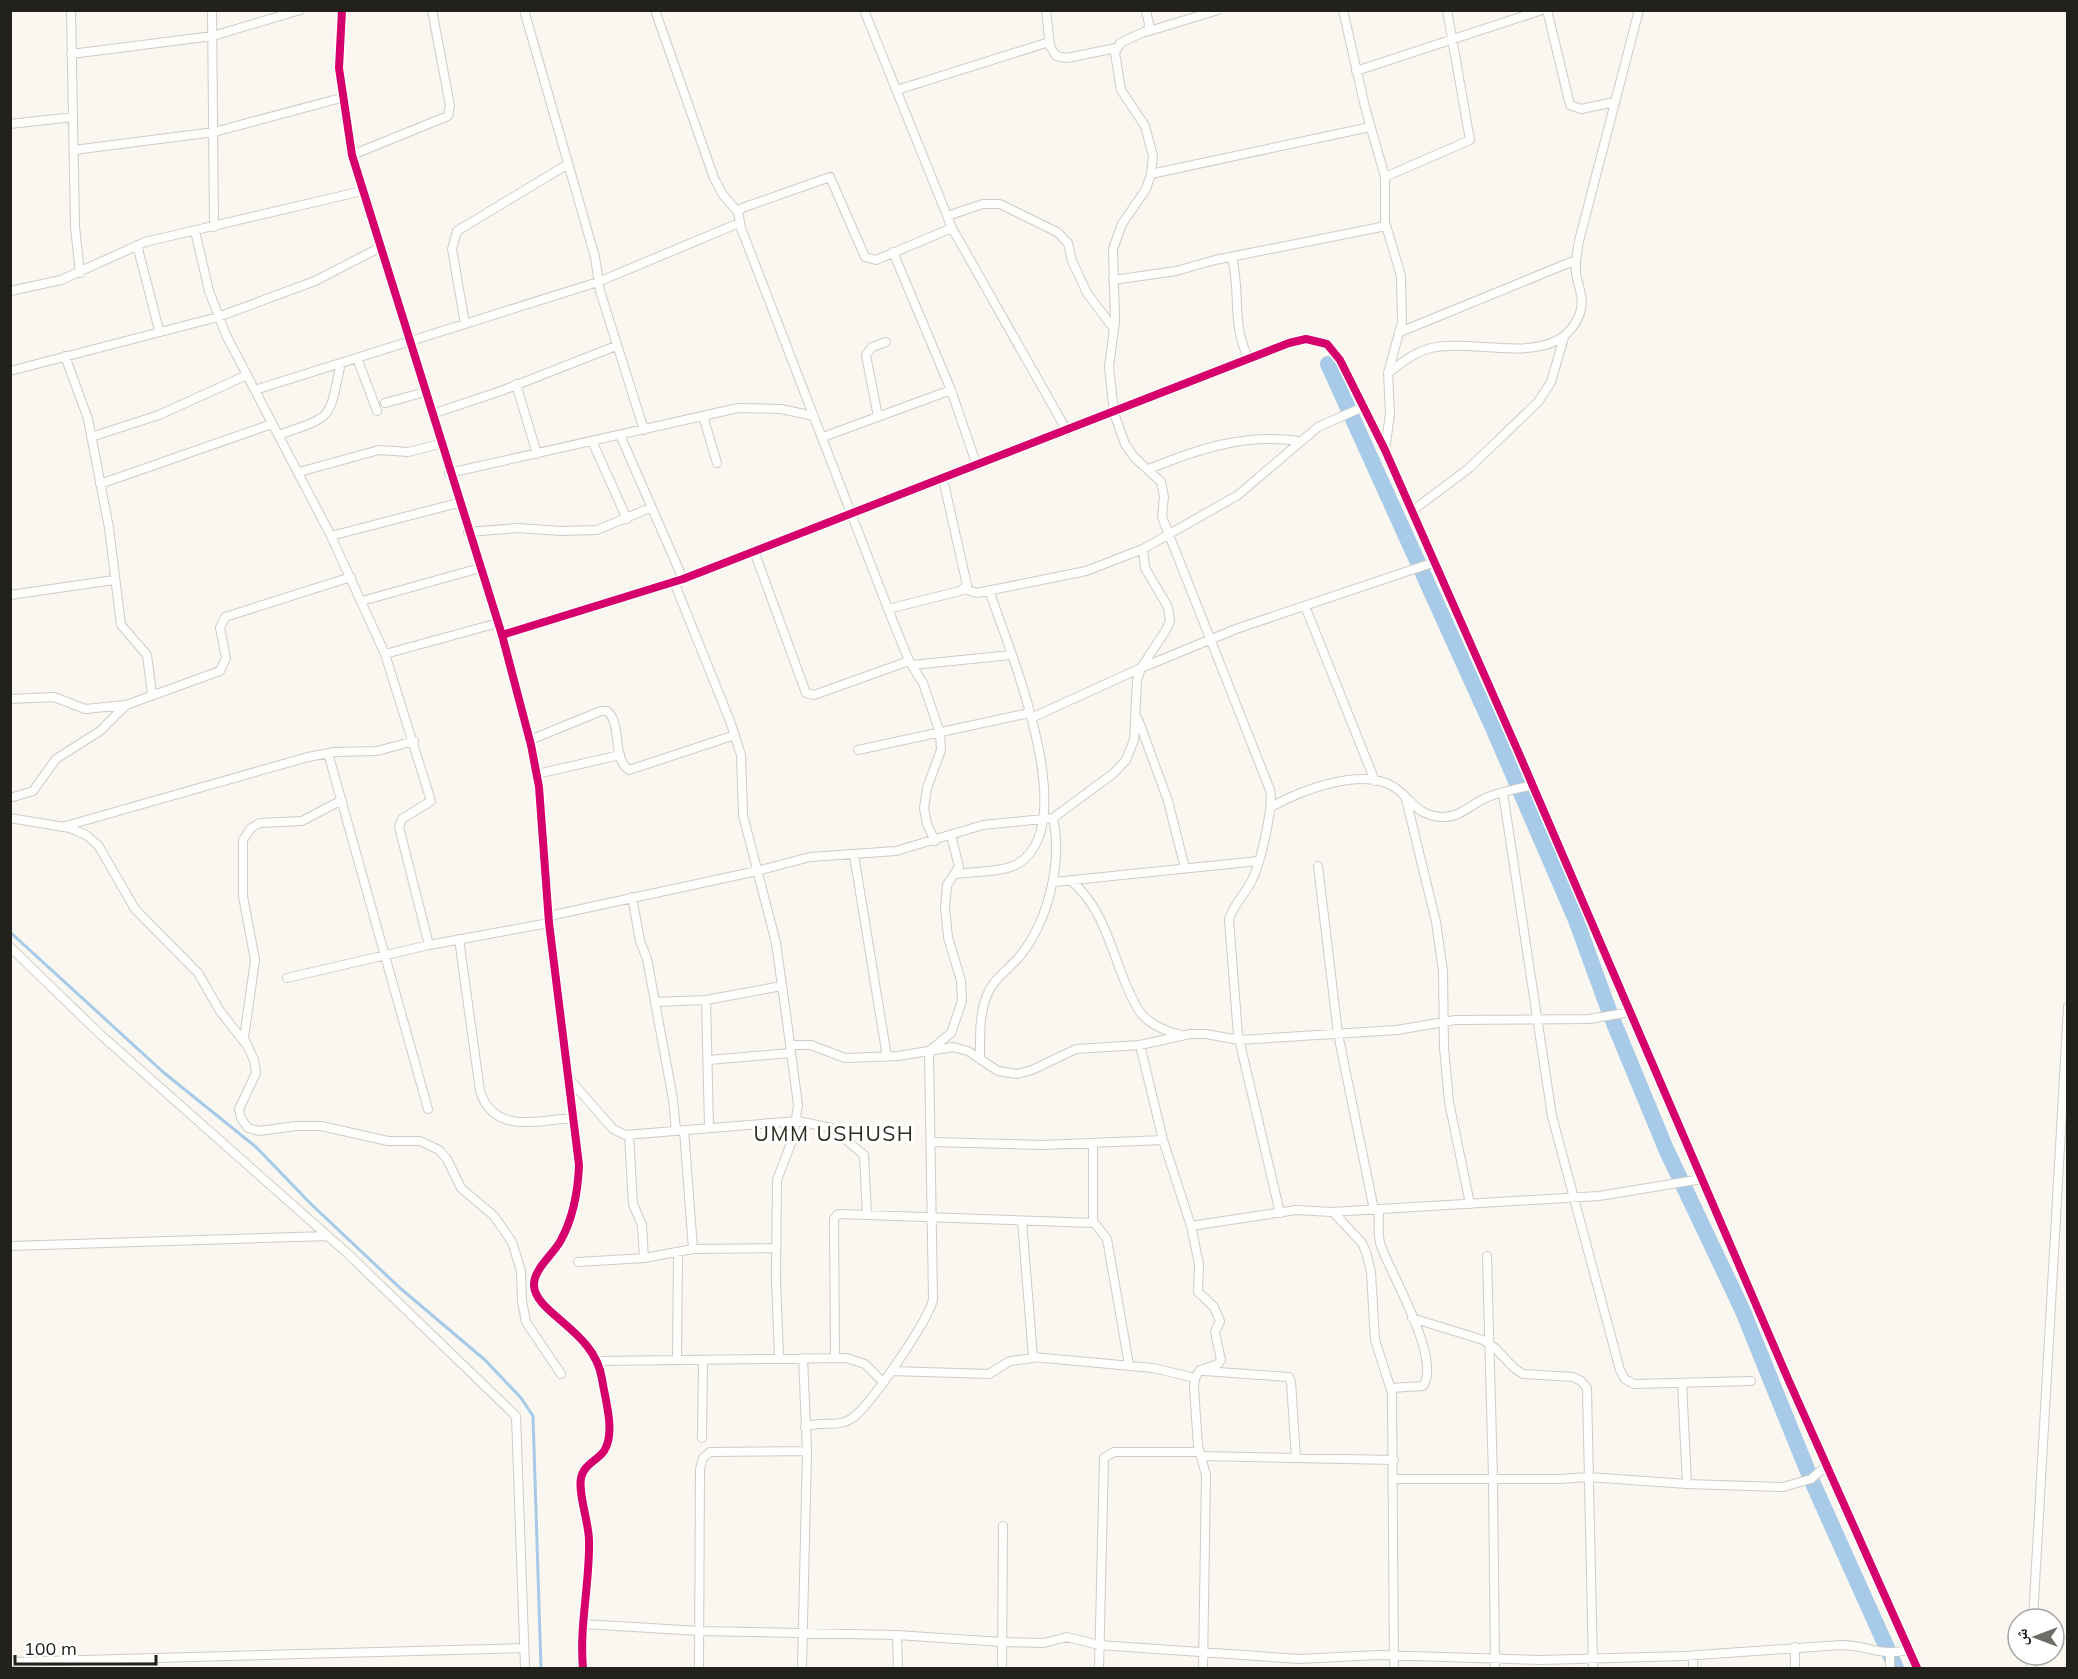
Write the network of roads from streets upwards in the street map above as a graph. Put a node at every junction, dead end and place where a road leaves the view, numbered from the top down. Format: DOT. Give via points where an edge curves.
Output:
graph roads {
  1 [pos="71,10"];
  2 [pos="212,10"];
  3 [pos="300,10"];
  4 [pos="342,10"];
  5 [pos="432,10"];
  6 [pos="524,10"];
  7 [pos="655,10"];
  8 [pos="864,10"];
  9 [pos="1046,10"];
  10 [pos="1146,10"];
  11 [pos="1218,10"];
  12 [pos="1343,10"];
  13 [pos="1448,10"];
  14 [pos="1544,10"];
  15 [pos="1639,10"];
  16 [pos="1146,32"];
  17 [pos="213,36"];
  18 [pos="1454,39"];
  19 [pos="1049,42"];
  20 [pos="1116,48"];
  21 [pos="71,54"];
  22 [pos="1356,71"];
  23 [pos="897,90"];
  24 [pos="341,98"];
  25 [pos="1615,102"];
  26 [pos="73,117"];
  27 [pos="10,124"];
  28 [pos="1370,127"];
  29 [pos="214,132"];
  30 [pos="74,150"];
  31 [pos="352,155"];
  32 [pos="568,164"];
  33 [pos="1151,174"];
  34 [pos="1385,177"];
  35 [pos="362,191"];
  36 [pos="738,212"];
  37 [pos="947,216"];
  38 [pos="739,223"];
  39 [pos="1386,226"];
  40 [pos="214,227"];
  41 [pos="952,228"];
  42 [pos="195,231"];
  43 [pos="136,245"];
  44 [pos="379,248"];
  45 [pos="893,252"];
  46 [pos="1232,258"];
  47 [pos="1576,260"];
  48 [pos="80,273"];
  49 [pos="1113,280"];
  50 [pos="598,282"];
  51 [pos="10,291"];
  52 [pos="218,317"];
  53 [pos="465,324"];
  54 [pos="1114,329"];
  55 [pos="159,330"];
  56 [pos="1400,332"];
  57 [pos="1564,337"];
  58 [pos="408,342"];
  59 [pos="886,342"];
  60 [pos="616,346"];
  61 [pos="65,356"];
  62 [pos="357,358"];
  63 [pos="1249,358"];
  64 [pos="341,363"];
  65 [pos="10,370"];
  66 [pos="1388,373"];
  67 [pos="247,375"];
  68 [pos="516,384"];
  69 [pos="255,390"];
  70 [pos="951,390"];
  71 [pos="425,392"];
  72 [pos="385,403"];
  73 [pos="1363,407"];
  74 [pos="376,411"];
  75 [pos="1114,413"];
  76 [pos="432,414"];
  77 [pos="703,416"];
  78 [pos="814,416"];
  79 [pos="878,417"];
  80 [pos="272,424"];
  81 [pos="644,430"];
  82 [pos="1067,431"];
  83 [pos="279,435"];
  84 [pos="620,435"];
  85 [pos="91,437"];
  86 [pos="823,437"];
  87 [pos="592,441"];
  88 [pos="1299,441"];
  89 [pos="440,444"];
  90 [pos="1385,450"];
  91 [pos="537,454"];
  92 [pos="717,463"];
  93 [pos="976,466"];
  94 [pos="1149,469"];
  95 [pos="298,472"];
  96 [pos="449,474"];
  97 [pos="943,479"];
  98 [pos="100,484"];
  99 [pos="458,503"];
  100 [pos="650,508"];
  101 [pos="1412,511"];
  102 [pos="851,514"];
  103 [pos="627,519"];
  104 [pos="468,532"];
  105 [pos="1170,533"];
  106 [pos="331,536"];
  107 [pos="1143,549"];
  108 [pos="754,552"];
  109 [pos="1435,562"];
  110 [pos="480,568"];
  111 [pos="351,577"];
  112 [pos="683,579"];
  113 [pos="114,580"];
  114 [pos="674,582"];
  115 [pos="964,589"];
  116 [pos="989,590"];
  117 [pos="10,595"];
  118 [pos="362,602"];
  119 [pos="1305,606"];
  120 [pos="888,609"];
  121 [pos="498,622"];
  122 [pos="502,635"];
  123 [pos="1210,639"];
  124 [pos="385,654"];
  125 [pos="1011,655"];
  126 [pos="911,663"];
  127 [pos="1141,668"];
  128 [pos="152,694"];
  129 [pos="10,699"];
  130 [pos="126,705"];
  131 [pos="1136,714"];
  132 [pos="1030,716"];
  133 [pos="940,734"];
  134 [pos="735,735"];
  135 [pos="530,740"];
  136 [pos="414,741"];
  137 [pos="858,750"];
  138 [pos="328,753"];
  139 [pos="620,755"];
  140 [pos="537,774"];
  141 [pos="1375,781"];
  142 [pos="1533,785"];
  143 [pos="1503,793"];
  144 [pos="10,798"];
  145 [pos="1406,799"];
  146 [pos="342,800"];
  147 [pos="1271,807"];
  148 [pos="10,818"];
  149 [pos="1049,819"];
  150 [pos="63,827"];
  151 [pos="951,835"];
  152 [pos="935,841"];
  153 [pos="854,855"];
  154 [pos="1258,861"];
  155 [pos="1318,866"];
  156 [pos="1185,868"];
  157 [pos="757,871"];
  158 [pos="956,874"];
  159 [pos="1070,880"];
  160 [pos="1054,882"];
  161 [pos="632,897"];
  162 [pos="549,919"];
  163 [pos="459,939"];
  164 [pos="429,945"];
  165 [pos="10,947"];
  166 [pos="385,955"];
  167 [pos="287,978"];
  168 [pos="782,986"];
  169 [pos="706,1000"];
  170 [pos="655,1002"];
  171 [pos="2067,1006"];
  172 [pos="1631,1012"];
  173 [pos="1536,1019"];
  174 [pos="1443,1021"];
  175 [pos="1338,1034"];
  176 [pos="1182,1036"];
  177 [pos="1239,1040"];
  178 [pos="245,1043"];
  179 [pos="1140,1045"];
  180 [pos="790,1049"];
  181 [pos="929,1051"];
  182 [pos="887,1057"];
  183 [pos="980,1059"];
  184 [pos="709,1060"];
  185 [pos="570,1080"];
  186 [pos="428,1109"];
  187 [pos="574,1118"];
  188 [pos="796,1121"];
  189 [pos="709,1128"];
  190 [pos="680,1131"];
  191 [pos="629,1135"];
  192 [pos="1163,1140"];
  193 [pos="932,1142"];
  194 [pos="1093,1144"];
  195 [pos="1702,1179"];
  196 [pos="1573,1197"];
  197 [pos="1470,1204"];
  198 [pos="1377,1209"];
  199 [pos="1333,1212"];
  200 [pos="1280,1213"];
  201 [pos="867,1215"];
  202 [pos="933,1218"];
  203 [pos="1022,1221"];
  204 [pos="1094,1223"];
  205 [pos="1191,1226"];
  206 [pos="328,1236"];
  207 [pos="10,1246"];
  208 [pos="776,1248"];
  209 [pos="693,1249"];
  210 [pos="678,1254"];
  211 [pos="1487,1256"];
  212 [pos="644,1258"];
  213 [pos="578,1262"];
  214 [pos="522,1281"];
  215 [pos="535,1281"];
  216 [pos="1412,1318"];
  217 [pos="1489,1343"];
  218 [pos="779,1358"];
  219 [pos="803,1358"];
  220 [pos="835,1358"];
  221 [pos="1034,1358"];
  222 [pos="677,1360"];
  223 [pos="703,1360"];
  224 [pos="598,1361"];
  225 [pos="1129,1365"];
  226 [pos="891,1371"];
  227 [pos="561,1374"];
  228 [pos="1198,1374"];
  229 [pos="882,1381"];
  230 [pos="1751,1381"];
  231 [pos="1682,1383"];
  232 [pos="1391,1388"];
  233 [pos="805,1426"];
  234 [pos="702,1437"];
  235 [pos="807,1451"];
  236 [pos="1200,1454"];
  237 [pos="1296,1458"];
  238 [pos="1394,1460"];
  239 [pos="1827,1466"];
  240 [pos="1588,1477"];
  241 [pos="1394,1479"];
  242 [pos="1494,1479"];
  243 [pos="1687,1484"];
  244 [pos="1003,1526"];
  245 [pos="2034,1607"];
  246 [pos="584,1624"];
  247 [pos="699,1631"];
  248 [pos="803,1632"];
  249 [pos="897,1635"];
  250 [pos="1002,1642"];
  251 [pos="1099,1645"];
  252 [pos="1795,1647"];
  253 [pos="525,1648"];
  254 [pos="1908,1650"];
  255 [pos="1203,1653"];
  256 [pos="1890,1654"];
  257 [pos="1693,1655"];
  258 [pos="1394,1656"];
  259 [pos="1299,1659"];
  260 [pos="10,1662"];
  261 [pos="1495,1664"];
  262 [pos="1594,1664"];
  263 [pos="525,1668"];
  264 [pos="583,1668"];
  265 [pos="699,1668"];
  266 [pos="802,1668"];
  267 [pos="898,1668"];
  268 [pos="1002,1668"];
  269 [pos="1099,1668"];
  270 [pos="1203,1668"];
  271 [pos="1299,1668"];
  272 [pos="1394,1668"];
  273 [pos="1693,1668"];
  274 [pos="1795,1668"];
  275 [pos="1890,1668"];
  276 [pos="1917,1668"];
  1 -- 21 [label="street"];
  2 -- 17 [label="street"];
  3 -- 17 [label="street"];
  4 -- 24 [label="street"];
  5 -- 31 [label="street" via="450,113"];
  6 -- 32 [label="street"];
  7 -- 36 [label="street" via="714,178"];
  8 -- 23 [label="street"];
  9 -- 19 [label="street"];
  10 -- 16 [label="street"];
  11 -- 16 [label="street"];
  12 -- 22 [label="street"];
  13 -- 18 [label="street"];
  14 -- 18 [label="street"];
  14 -- 25 [label="street" via="1570,105 1581,109"];
  15 -- 25 [label="street"];
  16 -- 20 [label="street"];
  17 -- 21 [label="street"];
  17 -- 29 [label="street"];
  18 -- 22 [label="street"];
  18 -- 34 [label="street" via="1470,140"];
  19 -- 20 [label="street" via="1053,52 1064,58"];
  19 -- 23 [label="street"];
  20 -- 33 [label="street" via="1121,90 1145,126 1153,147"];
  21 -- 26 [label="street"];
  22 -- 28 [label="street"];
  23 -- 37 [label="street"];
  24 -- 29 [label="street"];
  24 -- 31 [label="street"];
  25 -- 47 [label="street"];
  26 -- 27 [label="street"];
  26 -- 30 [label="street"];
  28 -- 33 [label="street"];
  28 -- 34 [label="street"];
  29 -- 30 [label="street"];
  29 -- 40 [label="street"];
  30 -- 48 [label="street"];
  31 -- 35 [label="street"];
  32 -- 50 [label="street" via="595,257"];
  32 -- 53 [label="street" via="457,231 452,249"];
  33 -- 49 [label="street" via="1142,196 1118,232 1112,258"];
  34 -- 39 [label="street"];
  35 -- 40 [label="street"];
  35 -- 44 [label="street"];
  36 -- 38 [label="street"];
  36 -- 45 [label="street" via="830,177 865,257 876,260"];
  37 -- 41 [label="street"];
  37 -- 54 [label="street" via="983,204 1000,204 1057,232 1068,243 1087,293"];
  38 -- 50 [label="street"];
  38 -- 78 [label="street"];
  39 -- 46 [label="street"];
  39 -- 56 [label="street" via="1401,276"];
  40 -- 42 [label="street"];
  41 -- 45 [label="street"];
  41 -- 82 [label="street"];
  42 -- 43 [label="street"];
  42 -- 52 [label="street"];
  43 -- 48 [label="street"];
  43 -- 55 [label="street"];
  44 -- 52 [label="street" via="315,281"];
  44 -- 58 [label="street"];
  45 -- 70 [label="street"];
  46 -- 49 [label="street"];
  46 -- 63 [label="street" via="1236,318"];
  47 -- 56 [label="street"];
  47 -- 57 [label="street" via="1582,302 1577,319"];
  48 -- 51 [label="street" via="41,287"];
  49 -- 54 [label="street"];
  50 -- 53 [label="street"];
  50 -- 60 [label="street"];
  52 -- 55 [label="street"];
  52 -- 67 [label="street"];
  53 -- 58 [label="street"];
  54 -- 75 [label="street" via="1109,367"];
  55 -- 61 [label="street"];
  56 -- 66 [label="street"];
  57 -- 66 [label="street" via="1546,345 1513,348 1431,348 1412,355"];
  57 -- 101 [label="street" via="1551,382 1538,402 1468,469"];
  58 -- 62 [label="street"];
  58 -- 71 [label="street"];
  59 -- 79 [label="street" via="872,347 866,355"];
  60 -- 68 [label="street"];
  60 -- 81 [label="street"];
  61 -- 65 [label="street"];
  61 -- 85 [label="street"];
  62 -- 64 [label="street"];
  62 -- 74 [label="street"];
  63 -- 73 [label="street" via="1305,339 1327,344 1340,360"];
  63 -- 75 [label="street"];
  64 -- 69 [label="street"];
  64 -- 83 [label="street" via="328,414"];
  66 -- 90 [label="street" via="1390,414"];
  67 -- 69 [label="street"];
  67 -- 85 [label="street" via="170,410"];
  68 -- 76 [label="street"];
  68 -- 91 [label="street"];
  69 -- 80 [label="street"];
  70 -- 79 [label="street"];
  70 -- 93 [label="street"];
  71 -- 72 [label="street"];
  71 -- 76 [label="street"];
  73 -- 88 [label="street" via="1329,421"];
  73 -- 90 [label="street"];
  75 -- 82 [label="street"];
  75 -- 94 [label="street" via="1129,451"];
  76 -- 89 [label="street"];
  77 -- 78 [label="street" via="753,408"];
  77 -- 81 [label="street"];
  77 -- 92 [label="street"];
  78 -- 86 [label="street"];
  79 -- 86 [label="street"];
  80 -- 83 [label="street"];
  80 -- 98 [label="street"];
  81 -- 84 [label="street"];
  82 -- 93 [label="street"];
  83 -- 95 [label="street"];
  84 -- 87 [label="street"];
  84 -- 100 [label="street"];
  85 -- 98 [label="street"];
  86 -- 102 [label="street"];
  87 -- 91 [label="street"];
  87 -- 103 [label="street"];
  88 -- 94 [label="street" via="1234,440"];
  88 -- 105 [label="street" via="1238,495"];
  89 -- 95 [label="street" via="408,452 379,450"];
  89 -- 96 [label="street"];
  90 -- 101 [label="street"];
  91 -- 96 [label="street"];
  93 -- 97 [label="street"];
  94 -- 105 [label="street" via="1163,486 1161,513"];
  95 -- 106 [label="street"];
  96 -- 99 [label="street"];
  97 -- 102 [label="street"];
  97 -- 115 [label="street" via="966,579"];
  98 -- 113 [label="street"];
  99 -- 104 [label="street"];
  99 -- 106 [label="street"];
  100 -- 103 [label="street"];
  100 -- 112 [label="street"];
  101 -- 109 [label="street"];
  102 -- 108 [label="street"];
  102 -- 120 [label="street"];
  103 -- 104 [label="street" via="586,532 511,528"];
  104 -- 110 [label="street"];
  105 -- 107 [label="street"];
  105 -- 123 [label="street"];
  106 -- 111 [label="street"];
  107 -- 116 [label="street" via="1086,571"];
  107 -- 127 [label="street" via="1145,568 1167,603 1170,616 1166,630"];
  108 -- 112 [label="street"];
  108 -- 126 [label="street" via="806,693 814,695"];
  109 -- 119 [label="street"];
  109 -- 142 [label="street"];
  110 -- 118 [label="street"];
  110 -- 121 [label="street"];
  111 -- 118 [label="street"];
  111 -- 128 [label="street" via="225,617 219,628 226,658 220,670"];
  112 -- 114 [label="street"];
  113 -- 117 [label="street"];
  113 -- 128 [label="street" via="121,625 147,655"];
  114 -- 122 [label="street"];
  114 -- 134 [label="street"];
  115 -- 116 [label="street" via="974,593"];
  115 -- 120 [label="street"];
  116 -- 125 [label="street"];
  118 -- 124 [label="street"];
  119 -- 123 [label="street"];
  119 -- 141 [label="street"];
  120 -- 126 [label="street"];
  121 -- 122 [label="street"];
  121 -- 124 [label="street"];
  122 -- 135 [label="street"];
  123 -- 127 [label="street"];
  123 -- 147 [label="street" via="1269,785"];
  124 -- 136 [label="street"];
  125 -- 126 [label="street"];
  125 -- 132 [label="street"];
  126 -- 133 [label="street" via="923,683"];
  127 -- 131 [label="street"];
  127 -- 132 [label="street"];
  128 -- 130 [label="street"];
  129 -- 130 [label="street" via="54,697 85,709"];
  130 -- 144 [label="street" via="100,730 56,759 33,791"];
  131 -- 149 [label="street" via="1132,746 1120,767"];
  131 -- 156 [label="street" via="1168,801"];
  132 -- 133 [label="street"];
  132 -- 149 [label="street"];
  133 -- 137 [label="street"];
  133 -- 152 [label="street" via="941,750 924,808"];
  134 -- 139 [label="street" via="629,770"];
  134 -- 157 [label="street" via="743,766 743,815"];
  135 -- 139 [label="street" via="604,711 612,717"];
  135 -- 140 [label="street"];
  136 -- 138 [label="street" via="377,751"];
  136 -- 164 [label="street" via="431,801 402,819 399,827"];
  138 -- 146 [label="street"];
  138 -- 150 [label="street"];
  139 -- 140 [label="street"];
  140 -- 162 [label="street"];
  141 -- 145 [label="street" via="1393,786"];
  141 -- 147 [label="street" via="1323,785"];
  142 -- 143 [label="street"];
  142 -- 172 [label="street"];
  143 -- 145 [label="street" via="1447,817 1423,812"];
  143 -- 173 [label="street"];
  145 -- 174 [label="street" via="1436,922 1443,971"];
  146 -- 166 [label="street"];
  146 -- 178 [label="street" via="302,821 260,823 244,836 242,889 255,960"];
  147 -- 154 [label="street"];
  148 -- 150 [label="street"];
  149 -- 151 [label="street" via="997,822"];
  149 -- 158 [label="street" via="1035,847 1020,862"];
  149 -- 160 [label="street" via="1058,843"];
  150 -- 178 [label="street" via="86,835 98,845 135,909 198,973"];
  151 -- 152 [label="street"];
  151 -- 158 [label="street" via="958,863"];
  152 -- 153 [label="street" via="896,851"];
  153 -- 157 [label="street" via="810,857"];
  153 -- 182 [label="street"];
  154 -- 156 [label="street"];
  154 -- 177 [label="street" via="1252,881 1236,902 1229,920"];
  155 -- 175 [label="street"];
  156 -- 159 [label="street"];
  157 -- 161 [label="street"];
  157 -- 168 [label="street" via="776,943"];
  158 -- 181 [label="street" via="947,885 946,915 962,1001 951,1033"];
  159 -- 160 [label="street"];
  159 -- 176 [label="street" via="1094,907 1138,1010 1160,1028"];
  160 -- 183 [label="street" via="1028,945 987,995"];
  161 -- 162 [label="street"];
  161 -- 170 [label="street"];
  162 -- 163 [label="street"];
  162 -- 185 [label="street"];
  163 -- 164 [label="street"];
  163 -- 187 [label="street" via="485,1106 493,1115 508,1121"];
  164 -- 166 [label="street"];
  165 -- 206 [label="street" via="101,1035"];
  166 -- 167 [label="street"];
  166 -- 186 [label="street"];
  168 -- 169 [label="street"];
  168 -- 180 [label="street"];
  169 -- 170 [label="street"];
  169 -- 184 [label="street"];
  170 -- 190 [label="street"];
  171 -- 245 [label="street"];
  172 -- 173 [label="street"];
  172 -- 195 [label="street"];
  173 -- 174 [label="street"];
  173 -- 196 [label="street" via="1552,1116"];
  174 -- 175 [label="street" via="1408,1029"];
  174 -- 197 [label="street" via="1451,1119"];
  175 -- 177 [label="street"];
  175 -- 198 [label="street"];
  176 -- 177 [label="street" via="1206,1034"];
  176 -- 179 [label="street"];
  177 -- 200 [label="street"];
  178 -- 214 [label="street" via="256,1069 239,1109 248,1128 265,1131 321,1126 376,1139 420,1141 433,1146 447,1160 461,1188 494,1216 506,1233 516,1251"];
  179 -- 183 [label="street" via="1076,1049 1017,1074 998,1071"];
  179 -- 192 [label="street"];
  180 -- 182 [label="street" via="811,1044 845,1058"];
  180 -- 184 [label="street"];
  180 -- 188 [label="street" via="798,1105"];
  181 -- 182 [label="street"];
  181 -- 183 [label="street" via="953,1047"];
  181 -- 193 [label="street"];
  184 -- 189 [label="street"];
  185 -- 187 [label="street"];
  185 -- 191 [label="street" via="613,1129"];
  187 -- 215 [label="street" via="579,1165 574,1205 561,1240"];
  188 -- 189 [label="street"];
  188 -- 201 [label="street" via="832,1128 862,1152 866,1163"];
  188 -- 208 [label="street" via="777,1180"];
  189 -- 190 [label="street"];
  190 -- 191 [label="street"];
  190 -- 209 [label="street"];
  191 -- 212 [label="street" via="633,1204 642,1225"];
  192 -- 194 [label="street"];
  192 -- 205 [label="street"];
  193 -- 194 [label="street"];
  193 -- 202 [label="street"];
  194 -- 204 [label="street"];
  195 -- 196 [label="street"];
  195 -- 239 [label="street"];
  196 -- 197 [label="street"];
  196 -- 231 [label="street" via="1622,1375 1634,1384"];
  197 -- 198 [label="street"];
  198 -- 199 [label="street"];
  198 -- 216 [label="street" via="1380,1245"];
  199 -- 200 [label="street"];
  199 -- 232 [label="street" via="1366,1252 1375,1340"];
  200 -- 205 [label="street"];
  201 -- 202 [label="street"];
  201 -- 220 [label="street" via="840,1214 834,1219"];
  202 -- 203 [label="street"];
  202 -- 226 [label="street" via="933,1300"];
  203 -- 204 [label="street"];
  203 -- 221 [label="street"];
  204 -- 225 [label="street" via="1107,1239"];
  205 -- 228 [label="street" via="1199,1264 1198,1292 1214,1308 1220,1321 1215,1332 1221,1360"];
  206 -- 207 [label="street"];
  206 -- 253 [label="street" via="516,1416"];
  208 -- 209 [label="street"];
  208 -- 218 [label="street"];
  209 -- 210 [label="street"];
  210 -- 212 [label="street"];
  210 -- 222 [label="street"];
  211 -- 217 [label="street"];
  212 -- 213 [label="street"];
  214 -- 215 [label="street"];
  214 -- 227 [label="street" via="526,1322"];
  215 -- 224 [label="street" via="538,1299 585,1341"];
  216 -- 217 [label="street"];
  216 -- 232 [label="street" via="1425,1353 1426,1382 1419,1388"];
  217 -- 240 [label="street" via="1523,1374 1574,1377 1584,1383"];
  217 -- 242 [label="street"];
  218 -- 219 [label="street"];
  218 -- 223 [label="street"];
  219 -- 220 [label="street"];
  219 -- 233 [label="street"];
  220 -- 229 [label="street" via="865,1364"];
  221 -- 225 [label="street"];
  221 -- 226 [label="street" via="1010,1361 989,1374"];
  222 -- 223 [label="street"];
  222 -- 224 [label="street"];
  223 -- 234 [label="street"];
  224 -- 246 [label="street" via="609,1433 604,1451 588,1464 581,1478 589,1538"];
  225 -- 228 [label="street"];
  226 -- 229 [label="street"];
  228 -- 236 [label="street"];
  228 -- 237 [label="street" via="1288,1377"];
  229 -- 233 [label="street" via="852,1419"];
  230 -- 231 [label="street"];
  231 -- 243 [label="street"];
  232 -- 238 [label="street"];
  233 -- 235 [label="street"];
  235 -- 247 [label="street" via="710,1452 703,1458"];
  235 -- 248 [label="street"];
  236 -- 237 [label="street"];
  236 -- 251 [label="street" via="1114,1452 1104,1458"];
  236 -- 255 [label="street" via="1206,1475"];
  237 -- 238 [label="street"];
  238 -- 241 [label="street"];
  239 -- 243 [label="street" via="1811,1479 1783,1487"];
  239 -- 254 [label="street"];
  240 -- 242 [label="street"];
  240 -- 243 [label="street"];
  240 -- 262 [label="street"];
  241 -- 242 [label="street"];
  241 -- 258 [label="street"];
  242 -- 261 [label="street"];
  244 -- 250 [label="street"];
  246 -- 247 [label="street"];
  246 -- 264 [label="street"];
  247 -- 248 [label="street"];
  247 -- 265 [label="street"];
  248 -- 249 [label="street"];
  248 -- 266 [label="street"];
  249 -- 250 [label="street"];
  249 -- 267 [label="street"];
  250 -- 251 [label="street" via="1044,1643 1067,1637"];
  250 -- 268 [label="street"];
  251 -- 255 [label="street"];
  251 -- 269 [label="street"];
  252 -- 256 [label="street" via="1858,1644"];
  252 -- 257 [label="street"];
  252 -- 274 [label="street"];
  253 -- 260 [label="street"];
  253 -- 263 [label="street"];
  254 -- 256 [label="street"];
  254 -- 276 [label="street"];
  255 -- 259 [label="street"];
  255 -- 270 [label="street"];
  256 -- 275 [label="street"];
  257 -- 262 [label="street"];
  257 -- 273 [label="street"];
  258 -- 259 [label="street"];
  258 -- 261 [label="street"];
  258 -- 272 [label="street"];
  259 -- 271 [label="street"];
  261 -- 262 [label="street"];
}
